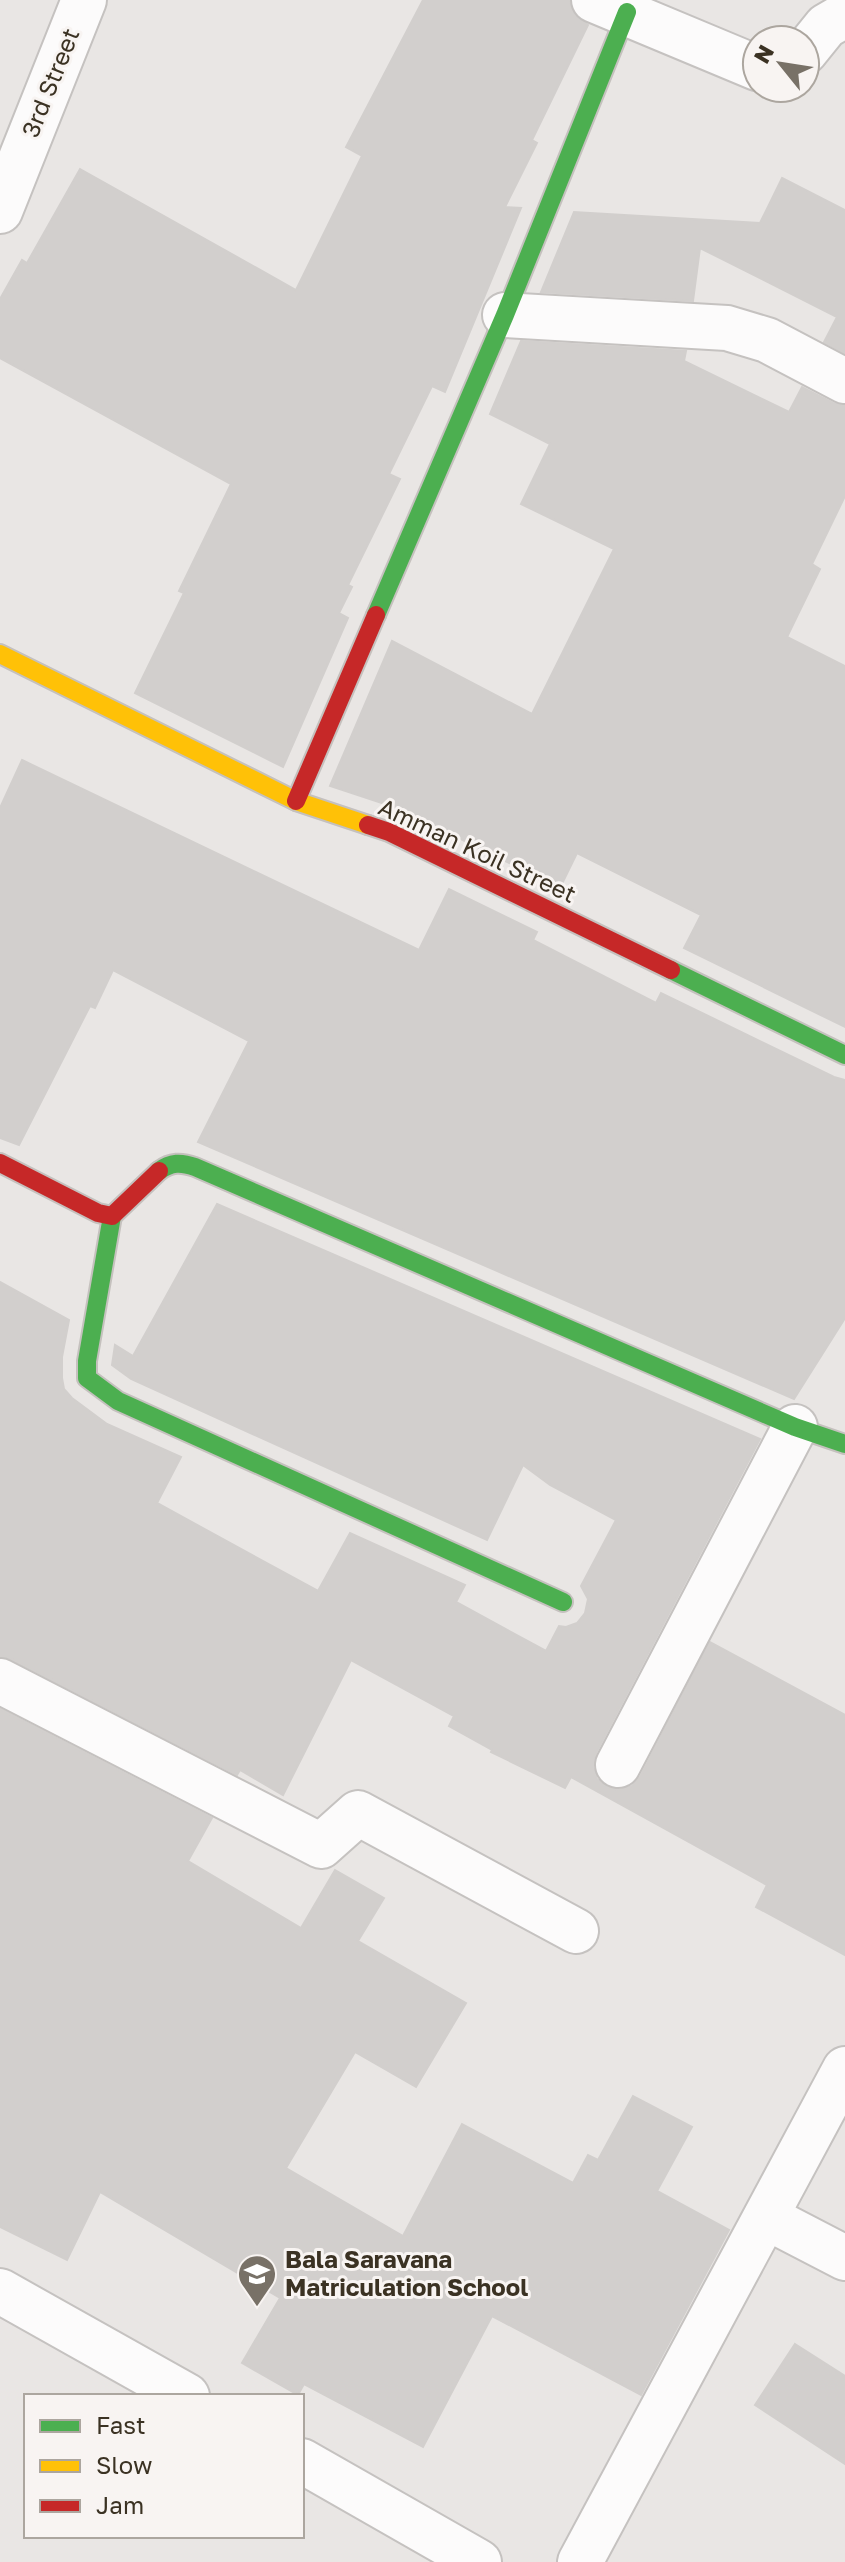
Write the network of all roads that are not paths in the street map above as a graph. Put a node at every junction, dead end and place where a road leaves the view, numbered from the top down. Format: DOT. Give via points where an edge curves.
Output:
graph roads {
  1 [pos="84,0"];
  2 [pos="610,6"];
  3 [pos="845,15"];
  4 [pos="821,32"];
  5 [pos="741,62"];
  6 [pos="0,211"];
  7 [pos="505,315"];
  8 [pos="845,381"];
  9 [pos="0,654"];
  10 [pos="296,801"];
  11 [pos="845,1055"];
  12 [pos="0,1163"];
  13 [pos="112,1216"];
  14 [pos="795,1427"];
  15 [pos="845,1444"];
  16 [pos="563,1602"];
  17 [pos="0,1681"];
  18 [pos="618,1765"];
  19 [pos="576,1931"];
  20 [pos="845,2069"];
  21 [pos="766,2217"];
  22 [pos="845,2258"];
  23 [pos="0,2291"];
  24 [pos="183,2394"];
  25 [pos="304,2462"];
  26 [pos="420,2547"];
  27 [pos="479,2562"];
  28 [pos="580,2562"];
  1 -- 6 [label="street, 3rd Street"];
  2 -- 5 [label="street"];
  2 -- 7 [label="street"];
  3 -- 4 [label="street"];
  7 -- 8 [label="street" via="727,328 767,340"];
  7 -- 10 [label="street"];
  9 -- 10 [label="street, Amman Koil Street"];
  10 -- 11 [label="street, Amman Koil Street" via="389,832"];
  12 -- 13 [label="street"];
  13 -- 14 [label="street" via="153,1175 168,1164 181,1163"];
  13 -- 16 [label="street" via="87,1361 87,1378 96,1387"];
  14 -- 15 [label="street"];
  14 -- 18 [label="street"];
  17 -- 19 [label="street" via="321,1846 358,1813"];
  20 -- 21 [label="street"];
  21 -- 22 [label="street"];
  21 -- 28 [label="street"];
  23 -- 24 [label="street"];
  25 -- 26 [label="street"];
  26 -- 27 [label="street"];
}
